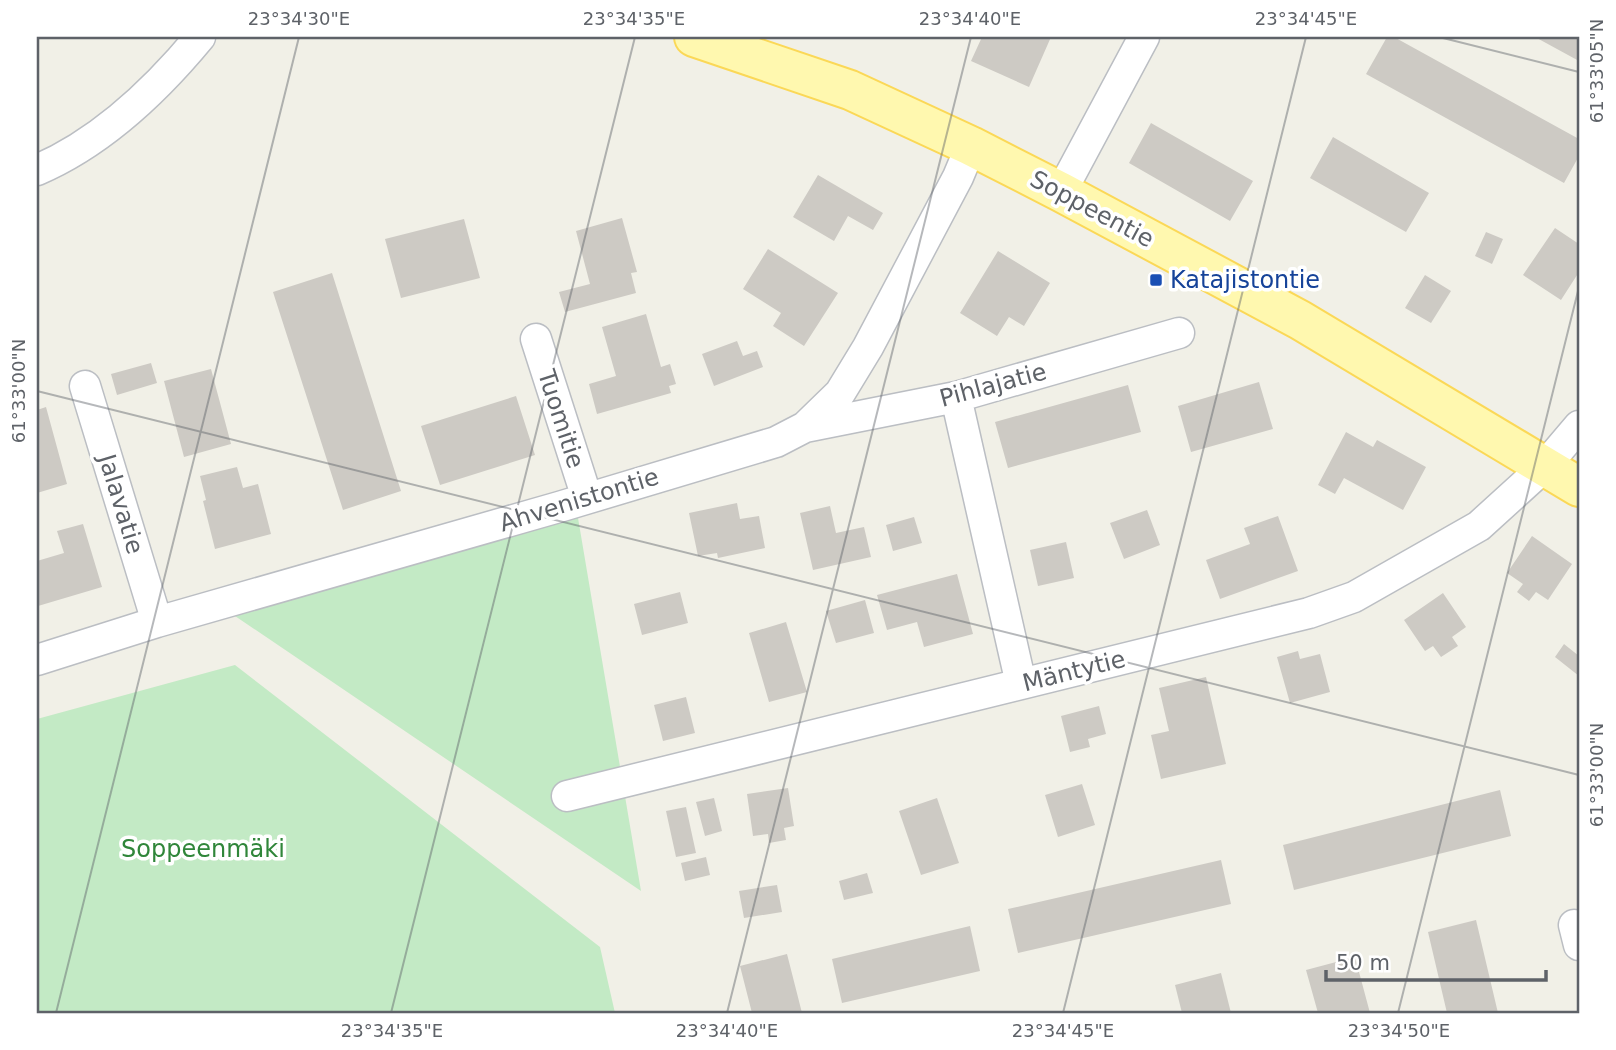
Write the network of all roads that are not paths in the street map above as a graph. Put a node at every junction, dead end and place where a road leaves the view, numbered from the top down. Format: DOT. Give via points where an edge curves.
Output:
graph roads {
  1 [pos="200,37"];
  2 [pos="1144,37"];
  3 [pos="715,40"];
  4 [pos="971,146"];
  5 [pos="37,170"];
  6 [pos="1061,192"];
  7 [pos="1179,333"];
  8 [pos="536,339"];
  9 [pos="85,386"];
  10 [pos="956,397"];
  11 [pos="1579,426"];
  12 [pos="805,427"];
  13 [pos="1545,466"];
  14 [pos="1579,487"];
  15 [pos="587,498"];
  16 [pos="157,622"];
  17 [pos="37,660"];
  18 [pos="1021,684"];
  19 [pos="567,796"];
  1 -- 5 [label="street" via="173,70 90,142"];
  2 -- 6 [label="street"];
  3 -- 4 [label="main road, Soppeentie" via="850,90"];
  4 -- 6 [label="main road, Soppeentie"];
  4 -- 12 [label="street, Ahvenistontie" via="868,347 840,393"];
  6 -- 13 [label="main road, Soppeentie" via="1300,320"];
  7 -- 10 [label="street, Pihlajatie"];
  8 -- 15 [label="street, Tuomitie"];
  9 -- 16 [label="street, Jalavatie"];
  10 -- 12 [label="street, Pihlajatie"];
  10 -- 18 [label="street"];
  11 -- 13 [label="street, Mäntytie"];
  12 -- 15 [label="street, Ahvenistontie" via="776,442"];
  13 -- 14 [label="main road, Soppeentie"];
  13 -- 18 [label="street, Mäntytie" via="1479,526 1354,597"];
  15 -- 16 [label="street, Ahvenistontie"];
  16 -- 17 [label="street, Ahvenistontie"];
  18 -- 19 [label="street, Mäntytie"];
}
